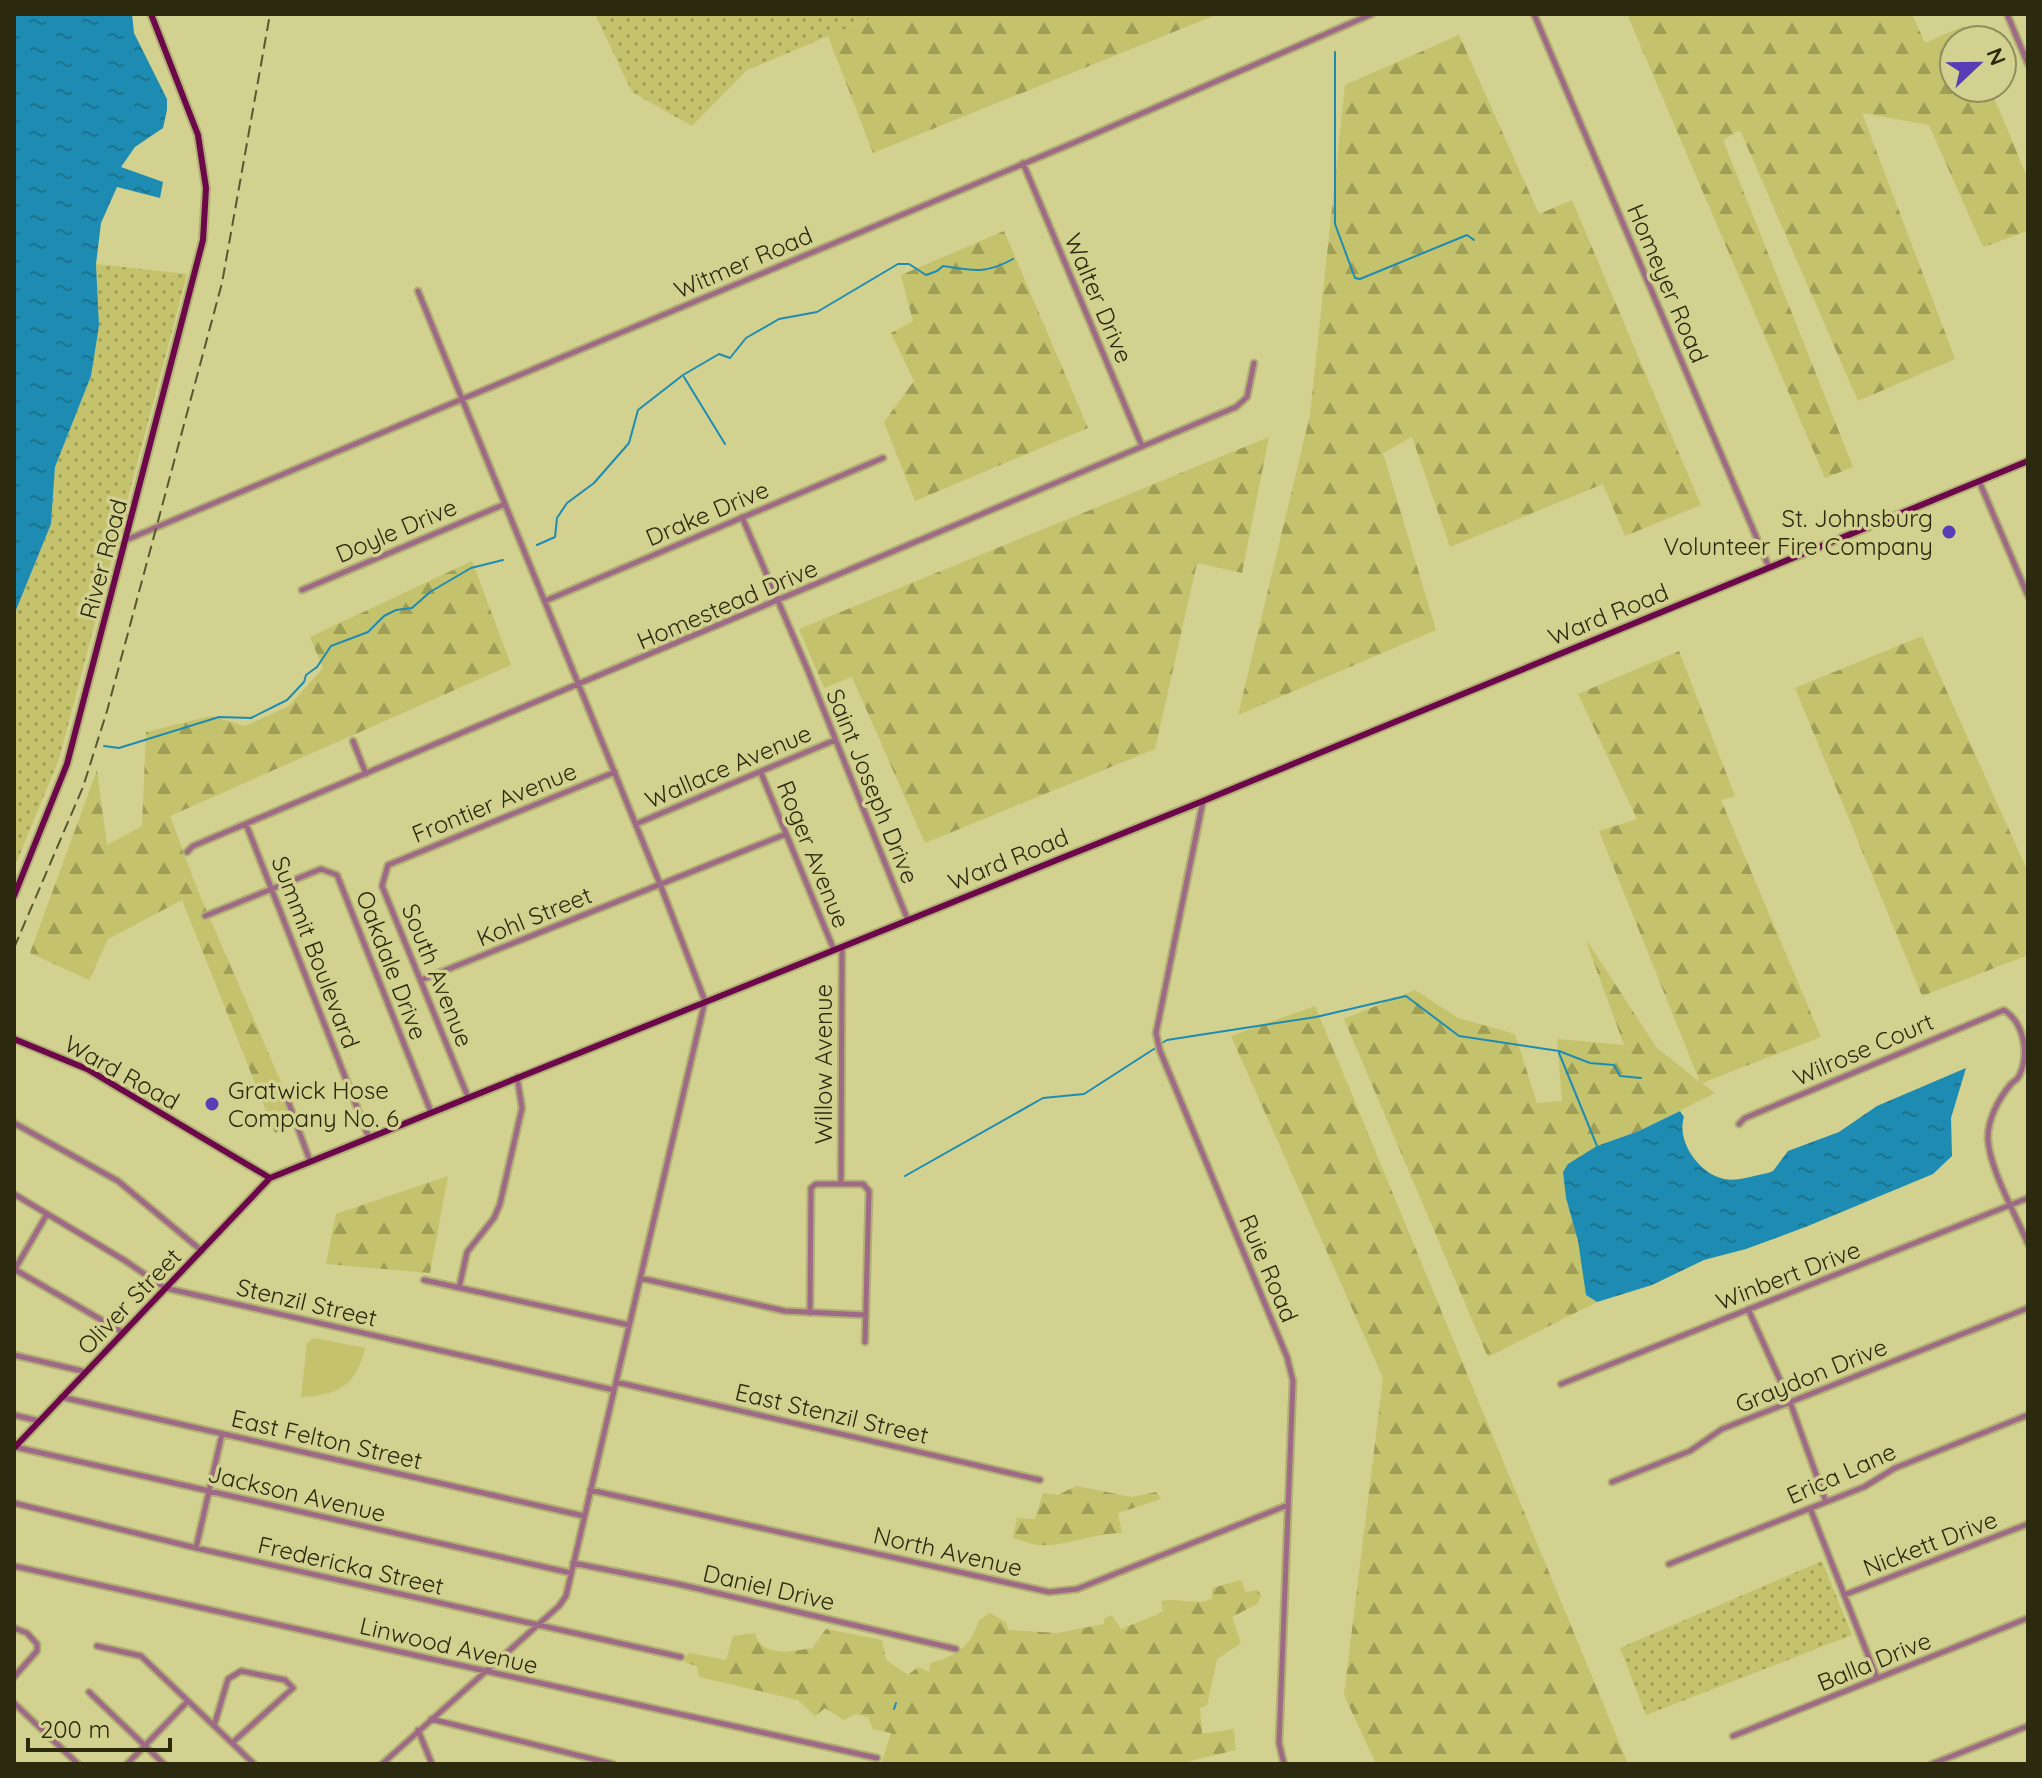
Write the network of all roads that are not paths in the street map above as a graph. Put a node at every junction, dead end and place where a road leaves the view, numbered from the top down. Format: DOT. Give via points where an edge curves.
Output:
graph roads {
  1 [pos="151,14"];
  2 [pos="1372,14"];
  3 [pos="1534,14"];
  4 [pos="2007,14"];
  5 [pos="2028,64"];
  6 [pos="1023,163"];
  7 [pos="418,291"];
  8 [pos="1254,363"];
  9 [pos="462,400"];
  10 [pos="1142,446"];
  11 [pos="883,458"];
  12 [pos="2028,461"];
  13 [pos="1979,481"];
  14 [pos="505,504"];
  15 [pos="742,517"];
  16 [pos="126,540"];
  17 [pos="1769,567"];
  18 [pos="302,590"];
  19 [pos="2028,596"];
  20 [pos="545,601"];
  21 [pos="779,602"];
  22 [pos="579,685"];
  23 [pos="835,740"];
  24 [pos="353,741"];
  25 [pos="615,772"];
  26 [pos="761,773"];
  27 [pos="366,774"];
  28 [pos="1203,801"];
  29 [pos="246,824"];
  30 [pos="636,824"];
  31 [pos="786,834"];
  32 [pos="187,852"];
  33 [pos="388,865"];
  34 [pos="660,884"];
  35 [pos="272,888"];
  36 [pos="14,896"];
  37 [pos="205,916"];
  38 [pos="907,918"];
  39 [pos="842,947"];
  40 [pos="834,950"];
  41 [pos="421,980"];
  42 [pos="705,1001"];
  43 [pos="14,1039"];
  44 [pos="517,1077"];
  45 [pos="2019,1078"];
  46 [pos="2028,1081"];
  47 [pos="285,1093"];
  48 [pos="468,1097"];
  49 [pos="431,1112"];
  50 [pos="14,1123"];
  51 [pos="1739,1124"];
  52 [pos="369,1138"];
  53 [pos="310,1161"];
  54 [pos="270,1178"];
  55 [pos="841,1182"];
  56 [pos="14,1194"];
  57 [pos="2028,1198"];
  58 [pos="2012,1205"];
  59 [pos="47,1214"];
  60 [pos="2028,1244"];
  61 [pos="202,1251"];
  62 [pos="14,1269"];
  63 [pos="640,1278"];
  64 [pos="424,1280"];
  65 [pos="165,1288"];
  66 [pos="459,1288"];
  67 [pos="2028,1308"];
  68 [pos="1748,1309"];
  69 [pos="810,1313"];
  70 [pos="866,1315"];
  71 [pos="629,1325"];
  72 [pos="124,1333"];
  73 [pos="865,1342"];
  74 [pos="14,1355"];
  75 [pos="86,1372"];
  76 [pos="616,1382"];
  77 [pos="1561,1384"];
  78 [pos="614,1390"];
  79 [pos="61,1397"];
  80 [pos="1790,1402"];
  81 [pos="14,1415"];
  82 [pos="2028,1415"];
  83 [pos="39,1421"];
  84 [pos="222,1434"];
  85 [pos="14,1448"];
  86 [pos="1040,1480"];
  87 [pos="1612,1482"];
  88 [pos="590,1490"];
  89 [pos="208,1491"];
  90 [pos="1826,1502"];
  91 [pos="14,1503"];
  92 [pos="1288,1505"];
  93 [pos="1810,1508"];
  94 [pos="584,1516"];
  95 [pos="2028,1524"];
  96 [pos="196,1548"];
  97 [pos="573,1563"];
  98 [pos="1669,1564"];
  99 [pos="14,1566"];
  100 [pos="571,1573"];
  101 [pos="1844,1595"];
  102 [pos="2028,1618"];
  103 [pos="536,1625"];
  104 [pos="14,1628"];
  105 [pos="97,1646"];
  106 [pos="956,1649"];
  107 [pos="681,1657"];
  108 [pos="484,1672"];
  109 [pos="14,1677"];
  110 [pos="1878,1678"];
  111 [pos="89,1692"];
  112 [pos="188,1701"];
  113 [pos="14,1703"];
  114 [pos="430,1719"];
  115 [pos="214,1726"];
  116 [pos="2028,1726"];
  117 [pos="418,1730"];
  118 [pos="1733,1736"];
  119 [pos="232,1743"];
  120 [pos="145,1746"];
  121 [pos="877,1758"];
  122 [pos="583,1761"];
  123 [pos="78,1764"];
  124 [pos="127,1764"];
  125 [pos="164,1764"];
  126 [pos="254,1764"];
  127 [pos="382,1764"];
  128 [pos="432,1764"];
  129 [pos="613,1764"];
  130 [pos="1284,1764"];
  131 [pos="1932,1764"];
  1 -- 16 [label="main road, River Road" via="193,118 205,175 205,223"];
  2 -- 6 [label="street, Witmer Road"];
  3 -- 17 [label="street, Homeyer Road"];
  4 -- 5 [label="street"];
  6 -- 9 [label="street, Witmer Road"];
  6 -- 10 [label="street, Walter Drive"];
  7 -- 9 [label="street"];
  8 -- 10 [label="street, Homestead Drive" via="1247,397 1236,407"];
  9 -- 14 [label="street"];
  9 -- 16 [label="street, Witmer Road"];
  10 -- 21 [label="street, Homestead Drive"];
  11 -- 15 [label="street, Drake Drive"];
  12 -- 13 [label="main road, Ward Road"];
  13 -- 17 [label="main road, Ward Road"];
  13 -- 19 [label="street"];
  14 -- 18 [label="street, Doyle Drive"];
  14 -- 20 [label="street"];
  15 -- 20 [label="street, Drake Drive"];
  15 -- 21 [label="street, Saint Joseph Drive"];
  16 -- 36 [label="main road, River Road" via="67,764"];
  17 -- 28 [label="main road, Ward Road"];
  20 -- 22 [label="street"];
  21 -- 22 [label="street, Homestead Drive"];
  21 -- 23 [label="street, Saint Joseph Drive"];
  22 -- 25 [label="street"];
  22 -- 27 [label="street, Homestead Drive"];
  23 -- 26 [label="street, Wallace Avenue"];
  23 -- 38 [label="street, Saint Joseph Drive"];
  24 -- 27 [label="street"];
  25 -- 30 [label="street"];
  25 -- 33 [label="street, Frontier Avenue"];
  26 -- 30 [label="street, Wallace Avenue"];
  26 -- 31 [label="street, Roger Avenue"];
  27 -- 29 [label="street, Homestead Drive"];
  28 -- 38 [label="main road, Ward Road"];
  28 -- 92 [label="street, Ruie Road" via="1156,1033 1287,1357 1293,1381"];
  29 -- 32 [label="street, Homestead Drive"];
  29 -- 35 [label="street, Summit Boulevard"];
  30 -- 34 [label="street"];
  31 -- 34 [label="street, Kohl Street"];
  31 -- 40 [label="street, Roger Avenue"];
  33 -- 41 [label="street, South Avenue" via="382,886"];
  34 -- 41 [label="street, Kohl Street"];
  34 -- 42 [label="street"];
  35 -- 37 [label="street, Oakdale Drive"];
  35 -- 49 [label="street, Oakdale Drive" via="321,869 337,875"];
  35 -- 52 [label="street, Summit Boulevard"];
  38 -- 39 [label="main road, Ward Road"];
  39 -- 40 [label="main road, Ward Road"];
  39 -- 55 [label="street, Willow Avenue"];
  40 -- 42 [label="main road, Ward Road"];
  41 -- 48 [label="street, South Avenue"];
  42 -- 44 [label="main road, Ward Road"];
  42 -- 63 [label="street"];
  43 -- 54 [label="main road, Ward Road" via="87,1069"];
  44 -- 48 [label="main road, Ward Road"];
  44 -- 66 [label="street" via="522,1108 500,1204 467,1252"];
  45 -- 46 [label="street"];
  45 -- 51 [label="street, Wilrose Court" via="2024,1040 2014,1016 2004,1010"];
  45 -- 58 [label="street" via="1995,1108 1988,1141"];
  47 -- 53 [label="street"];
  48 -- 49 [label="main road, Ward Road"];
  49 -- 52 [label="main road, Ward Road"];
  50 -- 61 [label="street" via="118,1181"];
  52 -- 53 [label="main road, Ward Road"];
  53 -- 54 [label="main road, Ward Road"];
  54 -- 61 [label="main road, Oliver Street"];
  55 -- 69 [label="street" via="811,1188"];
  55 -- 70 [label="street" via="863,1184 869,1191"];
  56 -- 59 [label="street, Stenzil Street"];
  57 -- 58 [label="street, Winbert Drive"];
  58 -- 60 [label="street"];
  58 -- 68 [label="street, Winbert Drive"];
  59 -- 62 [label="street"];
  59 -- 65 [label="street, Stenzil Street"];
  61 -- 65 [label="main road, Oliver Street"];
  62 -- 72 [label="street"];
  63 -- 69 [label="street"];
  63 -- 71 [label="street"];
  64 -- 66 [label="street"];
  65 -- 72 [label="main road, Oliver Street"];
  65 -- 78 [label="street, Stenzil Street"];
  66 -- 71 [label="street"];
  67 -- 80 [label="street, Graydon Drive"];
  68 -- 77 [label="street, Winbert Drive"];
  68 -- 80 [label="street"];
  69 -- 70 [label="street"];
  70 -- 73 [label="street"];
  71 -- 76 [label="street"];
  72 -- 75 [label="main road, Oliver Street"];
  74 -- 75 [label="street"];
  75 -- 79 [label="main road, Oliver Street"];
  76 -- 78 [label="street"];
  76 -- 86 [label="street, East Stenzil Street"];
  78 -- 88 [label="street"];
  79 -- 83 [label="main road, Oliver Street"];
  79 -- 84 [label="street, East Felton Street"];
  80 -- 87 [label="street, Graydon Drive"];
  80 -- 90 [label="street"];
  81 -- 83 [label="street"];
  82 -- 90 [label="street, Erica Lane"];
  83 -- 85 [label="main road, Oliver Street"];
  84 -- 89 [label="street"];
  84 -- 94 [label="street, East Felton Street"];
  85 -- 89 [label="street, Jackson Avenue"];
  88 -- 92 [label="street, North Avenue" via="1049,1592 1077,1589"];
  88 -- 94 [label="street"];
  89 -- 96 [label="street"];
  89 -- 100 [label="street, Jackson Avenue"];
  90 -- 93 [label="street, Erica Lane"];
  91 -- 96 [label="street, Fredericka Street"];
  92 -- 130 [label="street, Ruie Road" via="1279,1743"];
  93 -- 98 [label="street, Erica Lane"];
  93 -- 101 [label="street"];
  94 -- 97 [label="street"];
  95 -- 101 [label="street, Nickett Drive"];
  96 -- 103 [label="street, Fredericka Street"];
  97 -- 100 [label="street"];
  97 -- 106 [label="street, Daniel Drive"];
  99 -- 108 [label="street, Linwood Avenue"];
  100 -- 103 [label="street" via="566,1596"];
  101 -- 110 [label="street"];
  102 -- 110 [label="street, Balla Drive"];
  103 -- 107 [label="street, Fredericka Street"];
  103 -- 108 [label="street"];
  104 -- 109 [label="street" via="37,1644 37,1651"];
  105 -- 112 [label="street" via="141,1656"];
  108 -- 114 [label="street"];
  108 -- 121 [label="street, Linwood Avenue"];
  110 -- 118 [label="street, Balla Drive"];
  111 -- 120 [label="street"];
  112 -- 115 [label="street"];
  112 -- 120 [label="street"];
  113 -- 123 [label="street"];
  114 -- 117 [label="street"];
  114 -- 122 [label="street"];
  115 -- 119 [label="street"];
  115 -- 119 [label="street" via="228,1679 241,1671 285,1680 293,1688"];
  116 -- 131 [label="street"];
  117 -- 127 [label="street"];
  117 -- 128 [label="street"];
  119 -- 126 [label="street"];
  120 -- 124 [label="street"];
  120 -- 125 [label="street"];
  122 -- 129 [label="street"];
}
